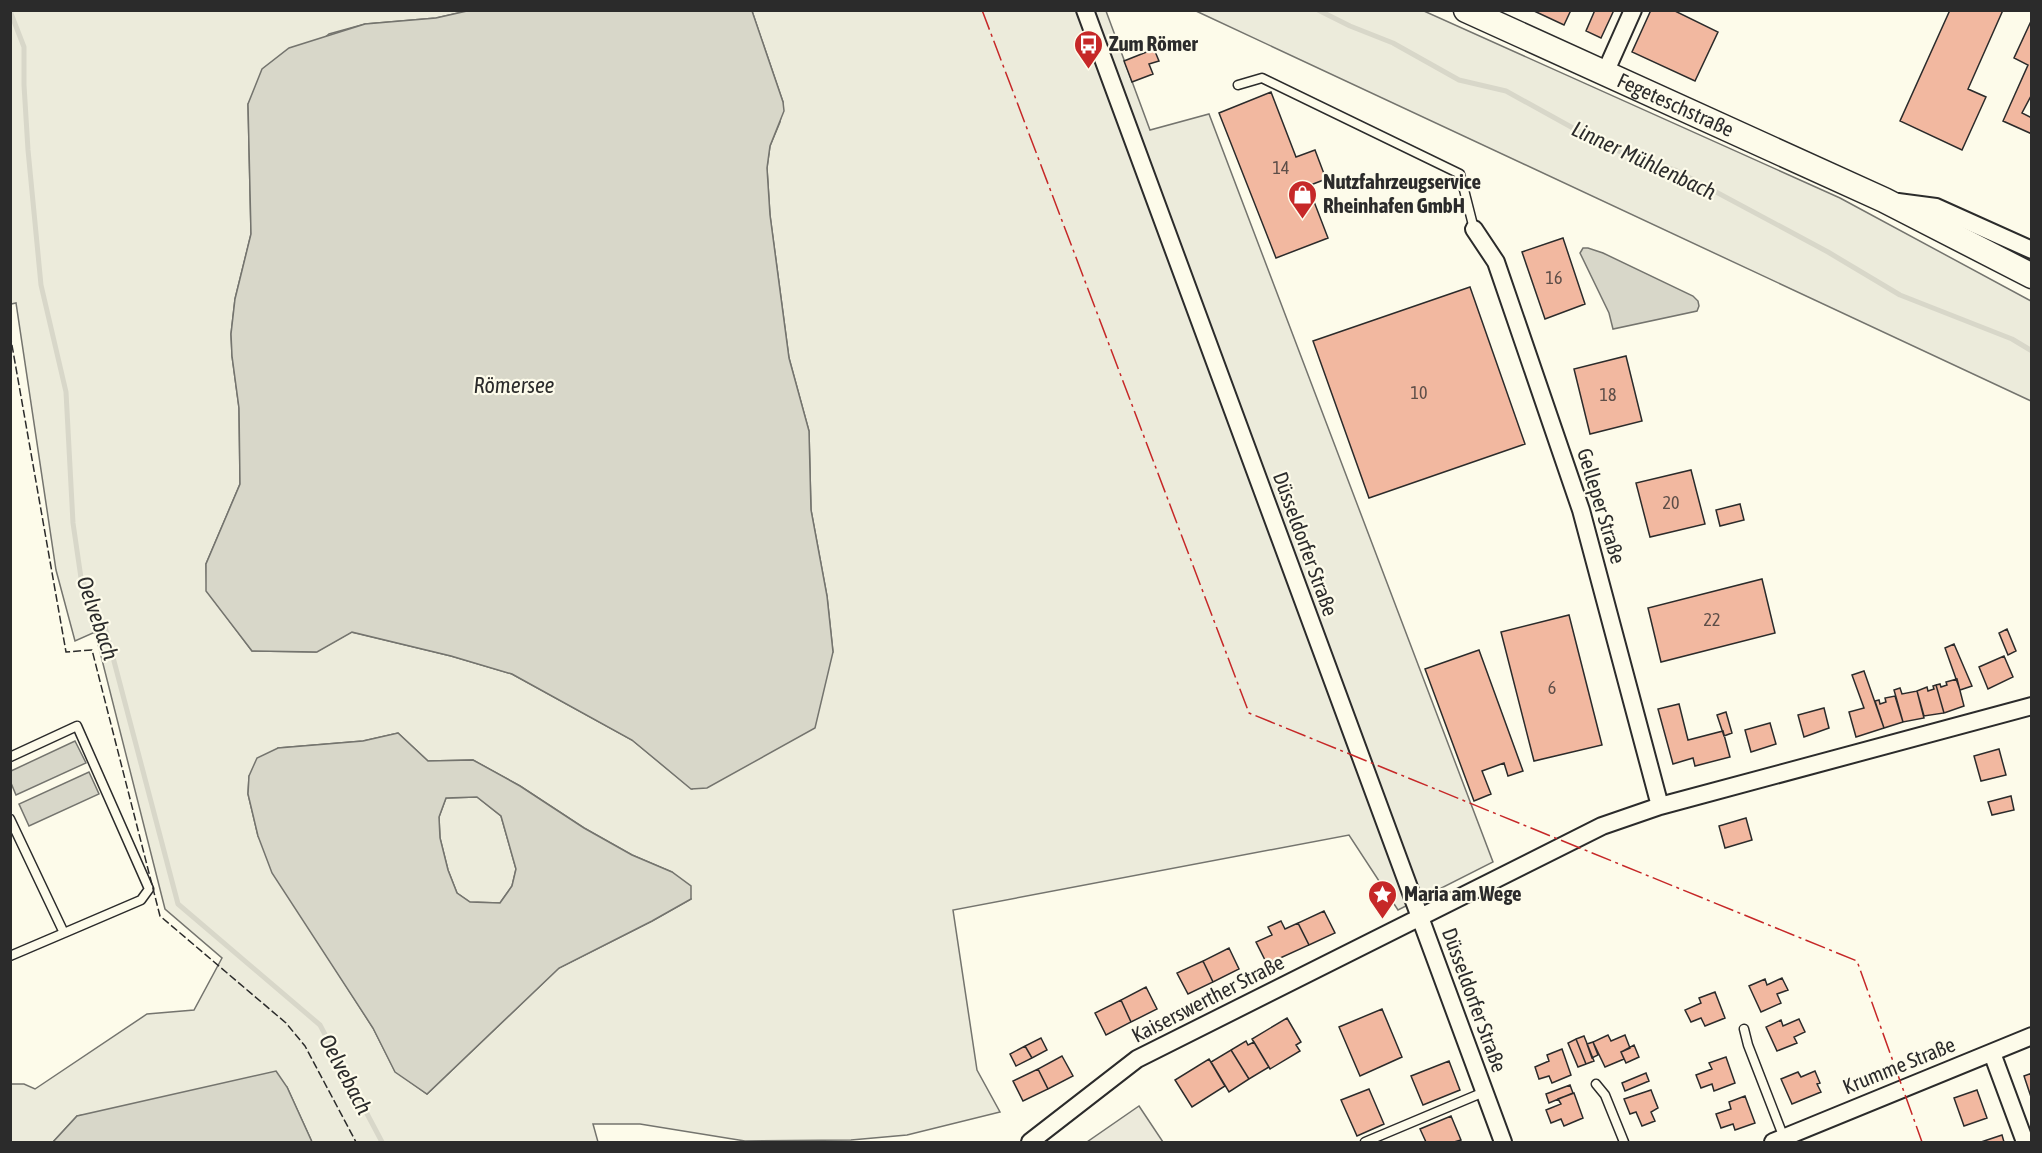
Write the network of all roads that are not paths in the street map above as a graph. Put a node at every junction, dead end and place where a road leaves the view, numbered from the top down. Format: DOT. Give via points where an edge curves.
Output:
graph roads {
  1 [pos="1085,10"];
  2 [pos="1466,10"];
  3 [pos="1633,10"];
  4 [pos="1605,73"];
  5 [pos="1238,85"];
  6 [pos="1884,200"];
  7 [pos="1474,229"];
  8 [pos="2031,250"];
  9 [pos="2031,276"];
  10 [pos="2031,706"];
  11 [pos="10,757"];
  12 [pos="1660,806"];
  13 [pos="10,819"];
  14 [pos="1419,917"];
  15 [pos="64,933"];
  16 [pos="10,956"];
  17 [pos="1744,1029"];
  18 [pos="2031,1036"];
  19 [pos="1992,1053"];
  20 [pos="1596,1084"];
  21 [pos="1484,1092"];
  22 [pos="1779,1140"];
  23 [pos="1030,1143"];
  24 [pos="1365,1143"];
  25 [pos="1503,1143"];
  26 [pos="1624,1143"];
  27 [pos="2025,1143"];
  1 -- 14 [label="street, Düsseldorfer Straße"];
  2 -- 4 [label="main road, Fegeteschstraße"];
  3 -- 4 [label="street"];
  4 -- 6 [label="main road, Fegeteschstraße"];
  5 -- 7 [label="lane" via="1262,78 1460,174"];
  6 -- 8 [label="street, Fegeteschstraße" via="1936,207"];
  6 -- 9 [label="main road, Fegeteschstraße"];
  7 -- 12 [label="street, Gelleper Straße" via="1496,262 1581,510"];
  10 -- 12 [label="street"];
  11 -- 15 [label="lane" via="77,726 149,889 141,900"];
  12 -- 14 [label="street" via="1602,826"];
  13 -- 15 [label="lane"];
  14 -- 21 [label="street, Düsseldorfer Straße"];
  14 -- 23 [label="street, Kaiserswerther Straße" via="1137,1059"];
  15 -- 16 [label="lane"];
  17 -- 22 [label="lane, Krumme Straße"];
  18 -- 19 [label="street, Krumme Straße"];
  19 -- 22 [label="street, Krumme Straße"];
  19 -- 27 [label="street"];
  20 -- 26 [label="lane" via="1605,1095"];
  21 -- 24 [label="lane, Düsseldorfer Straße"];
  21 -- 25 [label="street, Düsseldorfer Straße"];
}
